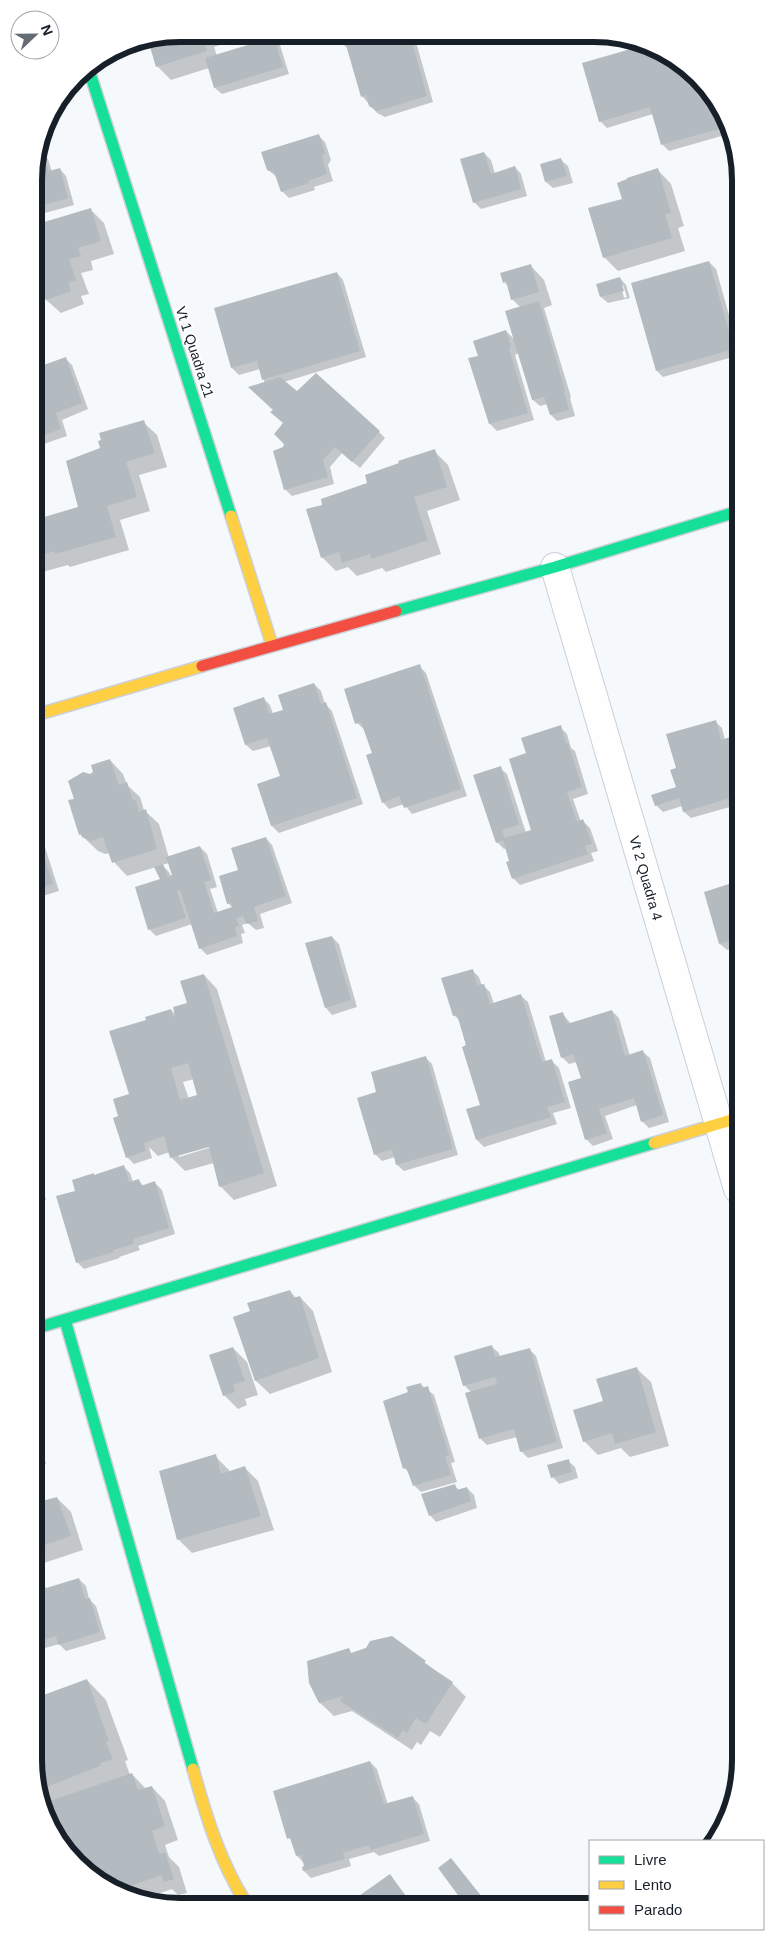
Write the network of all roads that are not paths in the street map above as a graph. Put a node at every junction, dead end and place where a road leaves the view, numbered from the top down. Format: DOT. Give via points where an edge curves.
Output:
graph roads {
  1 [pos="91,76"];
  2 [pos="732,513"];
  3 [pos="555,567"];
  4 [pos="272,645"];
  5 [pos="43,713"];
  6 [pos="728,1121"];
  7 [pos="731,1144"];
  8 [pos="65,1320"];
  9 [pos="43,1326"];
  10 [pos="243,1898"];
  1 -- 4 [label="street, Vt 1 Quadra 21"];
  2 -- 3 [label="street"];
  3 -- 4 [label="street"];
  3 -- 6 [label="street, Vt 2 Quadra 4"];
  4 -- 5 [label="street"];
  6 -- 7 [label="street, Vt 2 Quadra 4"];
  6 -- 8 [label="street"];
  8 -- 9 [label="street"];
  8 -- 10 [label="street" via="205,1813 223,1861"];
}
